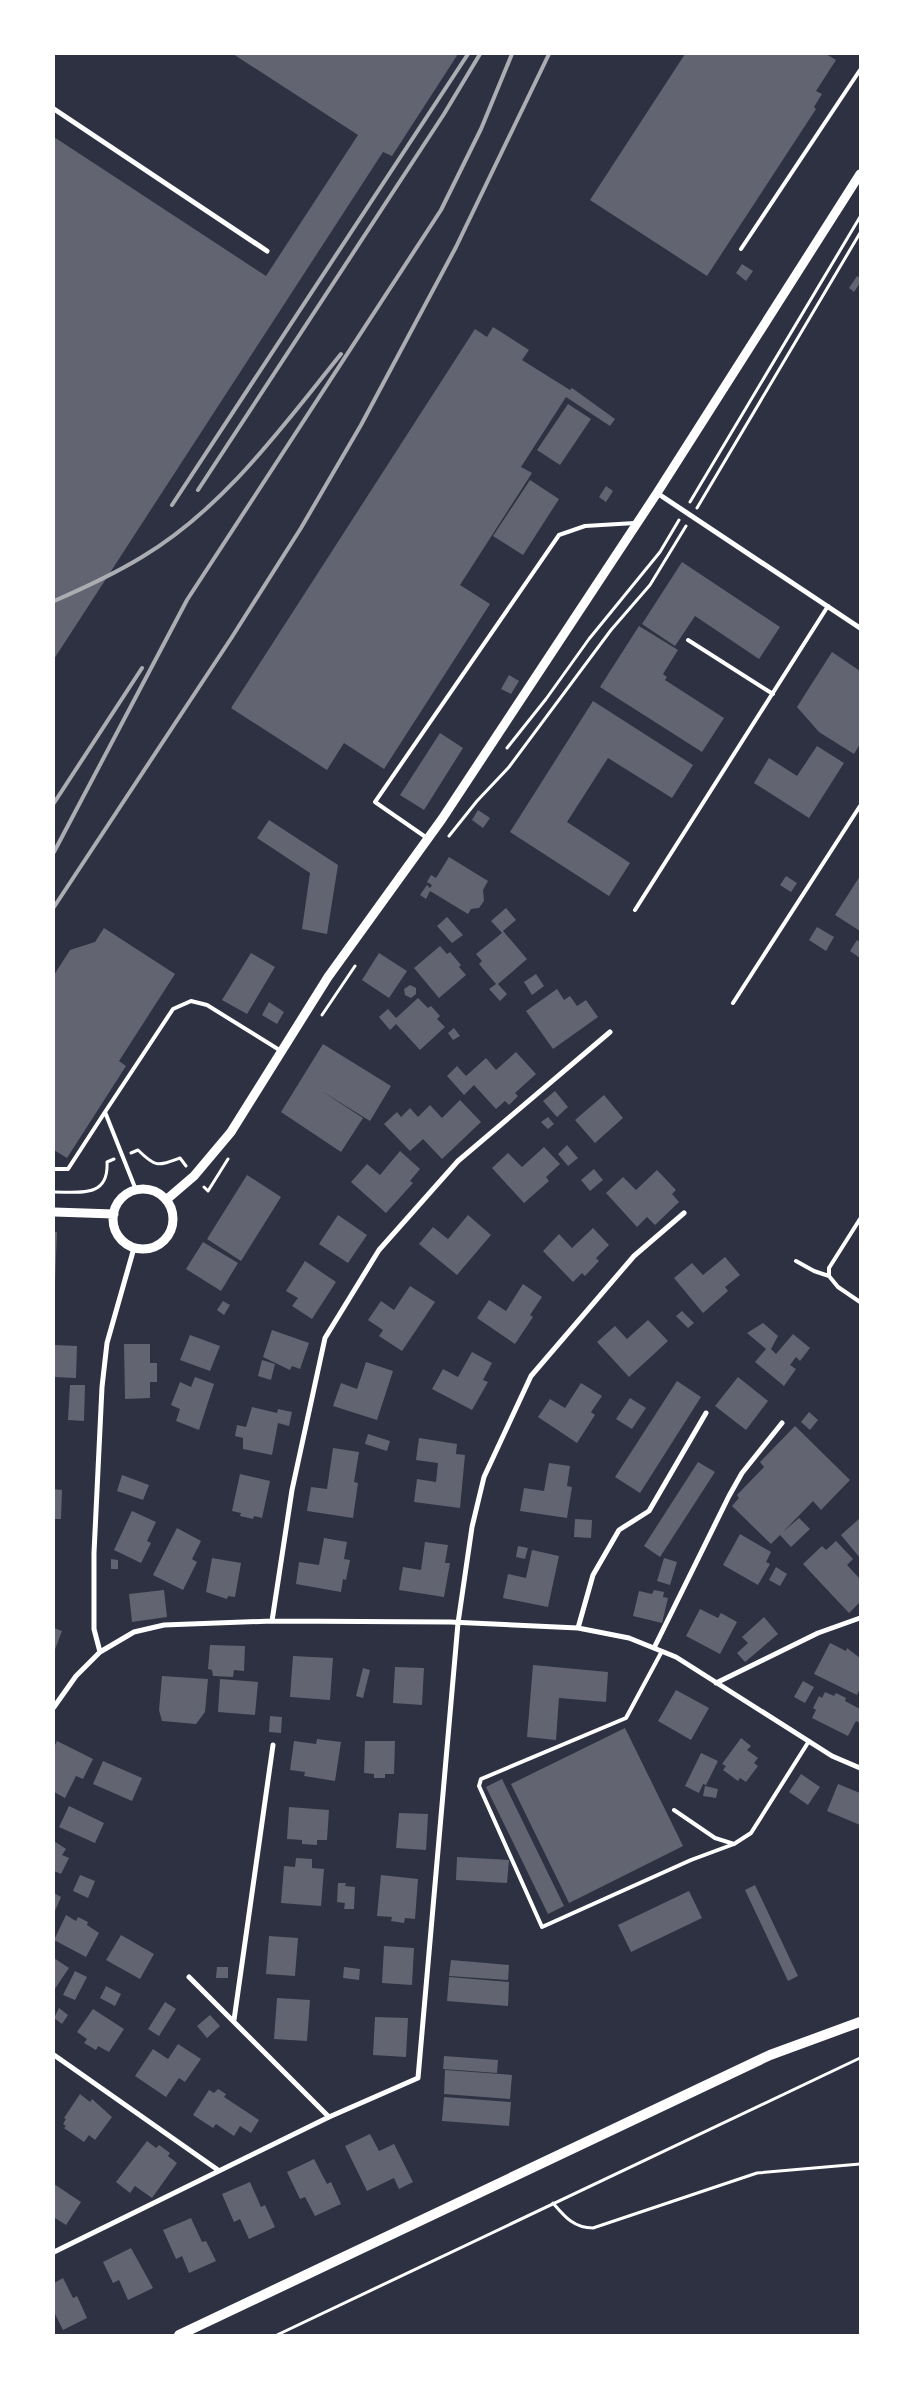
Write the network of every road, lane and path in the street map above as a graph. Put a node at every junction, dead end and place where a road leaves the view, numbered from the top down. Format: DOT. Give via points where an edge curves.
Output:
graph roads {
  1 [pos="860,70"];
  2 [pos="54,109"];
  3 [pos="860,174"];
  4 [pos="860,233"];
  5 [pos="740,249"];
  6 [pos="268,251"];
  7 [pos="656,493"];
  8 [pos="694,495"];
  9 [pos="702,500"];
  10 [pos="692,517"];
  11 [pos="637,523"];
  12 [pos="676,525"];
  13 [pos="684,530"];
  14 [pos="828,606"];
  15 [pos="860,628"];
  16 [pos="688,640"];
  17 [pos="772,694"];
  18 [pos="860,806"];
  19 [pos="448,837"];
  20 [pos="427,838"];
  21 [pos="635,910"];
  22 [pos="356,965"];
  23 [pos="733,1003"];
  24 [pos="319,1020"];
  25 [pos="610,1032"];
  26 [pos="282,1051"];
  27 [pos="105,1112"];
  28 [pos="232,1152"];
  29 [pos="54,1169"];
  30 [pos="204,1188"];
  31 [pos="136,1190"];
  32 [pos="166,1200"];
  33 [pos="54,1212"];
  34 [pos="684,1213"];
  35 [pos="114,1214"];
  36 [pos="860,1220"];
  37 [pos="134,1248"];
  38 [pos="796,1261"];
  39 [pos="829,1276"];
  40 [pos="860,1302"];
  41 [pos="706,1412"];
  42 [pos="782,1423"];
  43 [pos="860,1618"];
  44 [pos="272,1621"];
  45 [pos="458,1623"];
  46 [pos="578,1628"];
  47 [pos="654,1648"];
  48 [pos="662,1651"];
  49 [pos="100,1652"];
  50 [pos="716,1683"];
  51 [pos="54,1707"];
  52 [pos="809,1741"];
  53 [pos="273,1745"];
  54 [pos="860,1768"];
  55 [pos="674,1810"];
  56 [pos="734,1844"];
  57 [pos="189,1977"];
  58 [pos="234,2020"];
  59 [pos="860,2022"];
  60 [pos="54,2055"];
  61 [pos="860,2058"];
  62 [pos="329,2117"];
  63 [pos="860,2164"];
  64 [pos="218,2170"];
  65 [pos="554,2203"];
  66 [pos="54,2252"];
  67 [pos="179,2335"];
  68 [pos="277,2335"];
  1 -- 5 [label="lane"];
  2 -- 6 [label="street"];
  3 -- 7 [label="street"];
  4 -- 9 [label="path"];
  7 -- 10 [label="street"];
  7 -- 11 [label="street"];
  8 -- 9 [label="path"];
  9 -- 10 [label="path"];
  10 -- 13 [label="path"];
  10 -- 14 [label="street"];
  11 -- 20 [label="street"];
  11 -- 20 [label="lane" via="585,526 559,534 375,802"];
  12 -- 13 [label="path"];
  13 -- 19 [label="path" via="650,585 611,630 509,767"];
  14 -- 15 [label="street"];
  14 -- 17 [label="lane"];
  16 -- 17 [label="lane"];
  17 -- 21 [label="lane"];
  18 -- 23 [label="lane"];
  20 -- 26 [label="street" via="328,977"];
  22 -- 24 [label="path"];
  25 -- 44 [label="street" via="458,1161 379,1250 325,1338 292,1490"];
  26 -- 27 [label="lane" via="207,1005 191,1001 173,1009"];
  26 -- 32 [label="street" via="231,1132 194,1176"];
  27 -- 29 [label="lane" via="68,1169"];
  27 -- 31 [label="lane"];
  28 -- 30 [label="path" via="208,1191"];
  31 -- 32 [label="street" via="147,1189"];
  31 -- 35 [label="street" via="118,1203"];
  32 -- 37 [label="street" via="172,1211 173,1224 168,1236 159,1245 147,1249"];
  33 -- 35 [label="street"];
  34 -- 45 [label="street" via="634,1256 531,1376 484,1477 472,1527"];
  35 -- 37 [label="street" via="118,1235"];
  36 -- 39 [label="lane" via="829,1268"];
  37 -- 49 [label="street" via="107,1342 102,1388 94,1553 94,1629"];
  38 -- 39 [label="lane"];
  39 -- 40 [label="lane" via="838,1287"];
  41 -- 46 [label="street" via="649,1511 619,1530 593,1575"];
  42 -- 47 [label="street" via="733,1488"];
  43 -- 50 [label="street" via="818,1633"];
  44 -- 45 [label="street"];
  44 -- 49 [label="street" via="164,1624 134,1632"];
  45 -- 46 [label="street"];
  45 -- 62 [label="street" via="418,2078"];
  46 -- 47 [label="street" via="629,1638"];
  47 -- 48 [label="street"];
  48 -- 50 [label="street"];
  48 -- 56 [label="lane" via="626,1718 481,1779 479,1786 542,1927"];
  49 -- 51 [label="street" via="76,1676"];
  50 -- 52 [label="street"];
  52 -- 54 [label="street"];
  52 -- 56 [label="lane" via="751,1833"];
  53 -- 58 [label="street"];
  55 -- 56 [label="lane" via="715,1838"];
  57 -- 58 [label="street"];
  58 -- 62 [label="street"];
  59 -- 67 [label="main road" via="770,2055"];
  60 -- 64 [label="street"];
  61 -- 65 [label="path"];
  62 -- 64 [label="street"];
  63 -- 65 [label="path" via="757,2173 593,2228 574,2225"];
  64 -- 66 [label="street"];
  65 -- 68 [label="path"];
}
